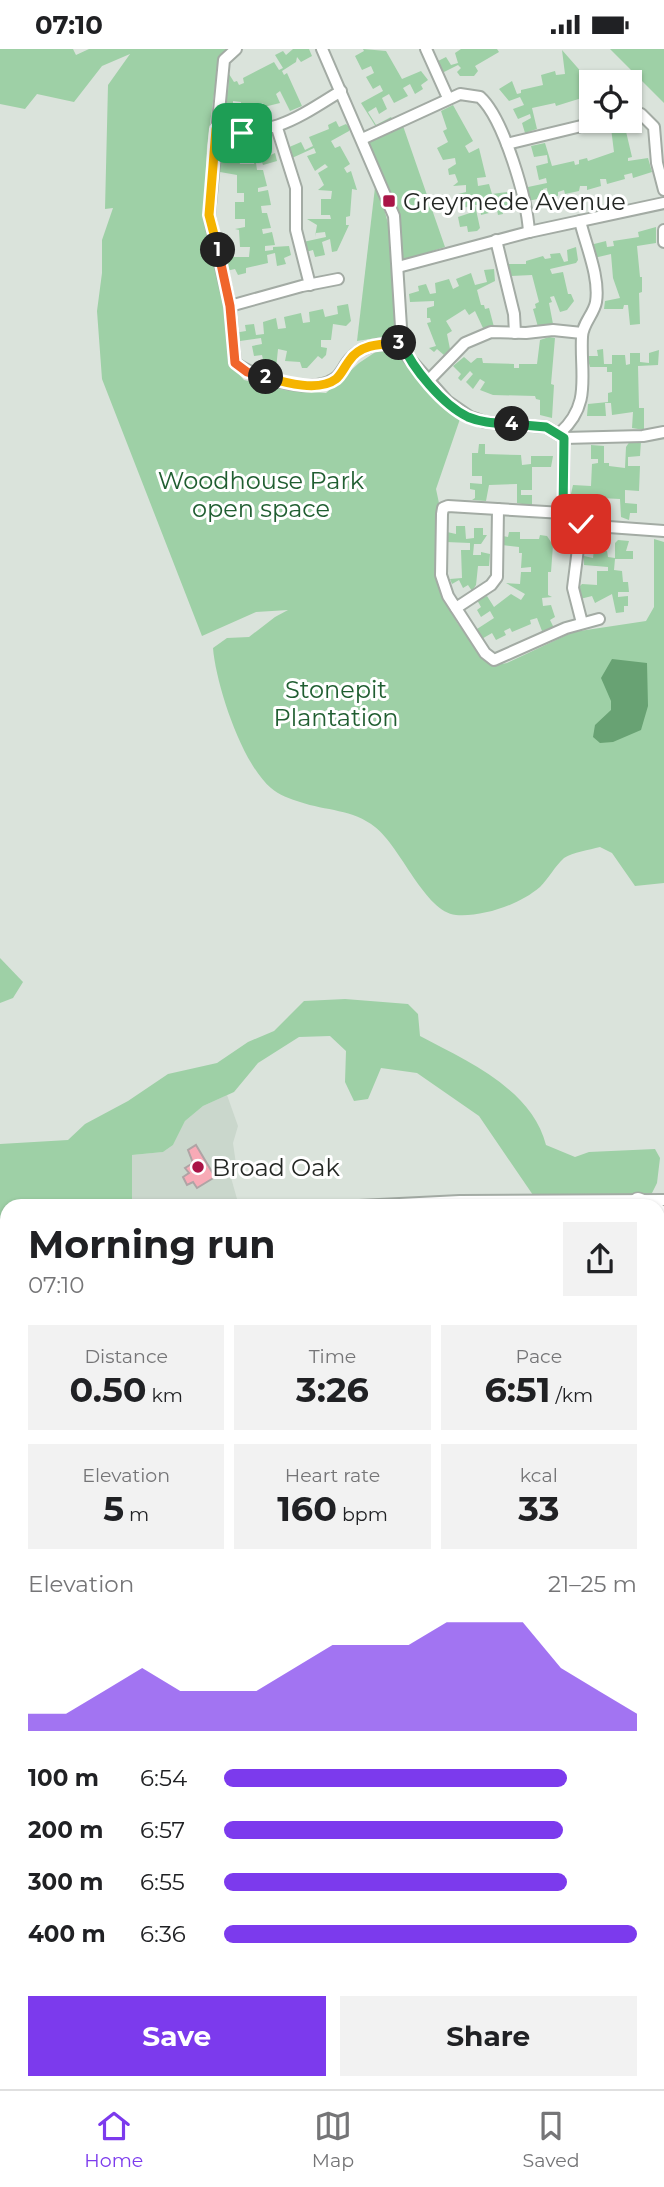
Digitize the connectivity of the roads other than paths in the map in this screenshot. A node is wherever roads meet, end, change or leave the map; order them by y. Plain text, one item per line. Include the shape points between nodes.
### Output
1 (236, 49) edge
2 (322, 49) edge
3 (426, 49) edge
4 (341, 90) junction
5 (448, 98) junction
6 (642, 116) edge
7 (579, 127) edge
8 (277, 128) junction
9 (216, 129) junction
10 (362, 139) junction
11 (507, 144) junction
12 (664, 190) edge
13 (664, 203) edge
14 (580, 221) junction
15 (664, 230) edge
16 (529, 232) junction
17 (496, 240) junction
18 (664, 242) edge
19 (398, 267) junction
20 (338, 279) dead end
21 (310, 285) junction
22 (230, 306) junction
23 (515, 333) junction
24 (582, 333) junction
25 (402, 343) junction
26 (428, 381) junction
27 (664, 432) edge
28 (562, 435) junction
29 (498, 509) junction
30 (563, 513) junction
31 (581, 524) junction
32 (664, 531) edge
33 (456, 608) junction
34 (598, 618) dead end
35 (582, 623) junction

1 - 9 street via 224,60
2 - 4 street
3 - 5 street
4 - 8 street
4 - 10 street
5 - 10 street
5 - 11 street via 460,94 480,97
6 - 12 street via 654,127
7 - 11 street
8 - 9 street via 242,133
8 - 21 street via 296,188 296,230
9 - 22 street via 209,215
10 - 19 street via 394,216
11 - 16 street
13 - 14 street
14 - 16 street
14 - 24 street via 596,303
15 - 18 street
16 - 17 street
17 - 19 street
17 - 23 street
19 - 25 street
20 - 21 street
21 - 22 street
22 - 25 street via 235,363 247,372 280,381 323,385 337,378 351,357 363,349
23 - 24 street
23 - 26 street via 491,332 465,343
24 - 28 street via 584,375 579,409
25 - 26 street via 414,367
26 - 28 street via 470,417 546,427
27 - 28 street
28 - 30 street
29 - 30 street
29 - 33 street via 497,577
29 - 33 street via 443,508 441,575
30 - 31 street
31 - 32 street
31 - 35 street via 573,588
33 - 35 street via 494,660
34 - 35 street

